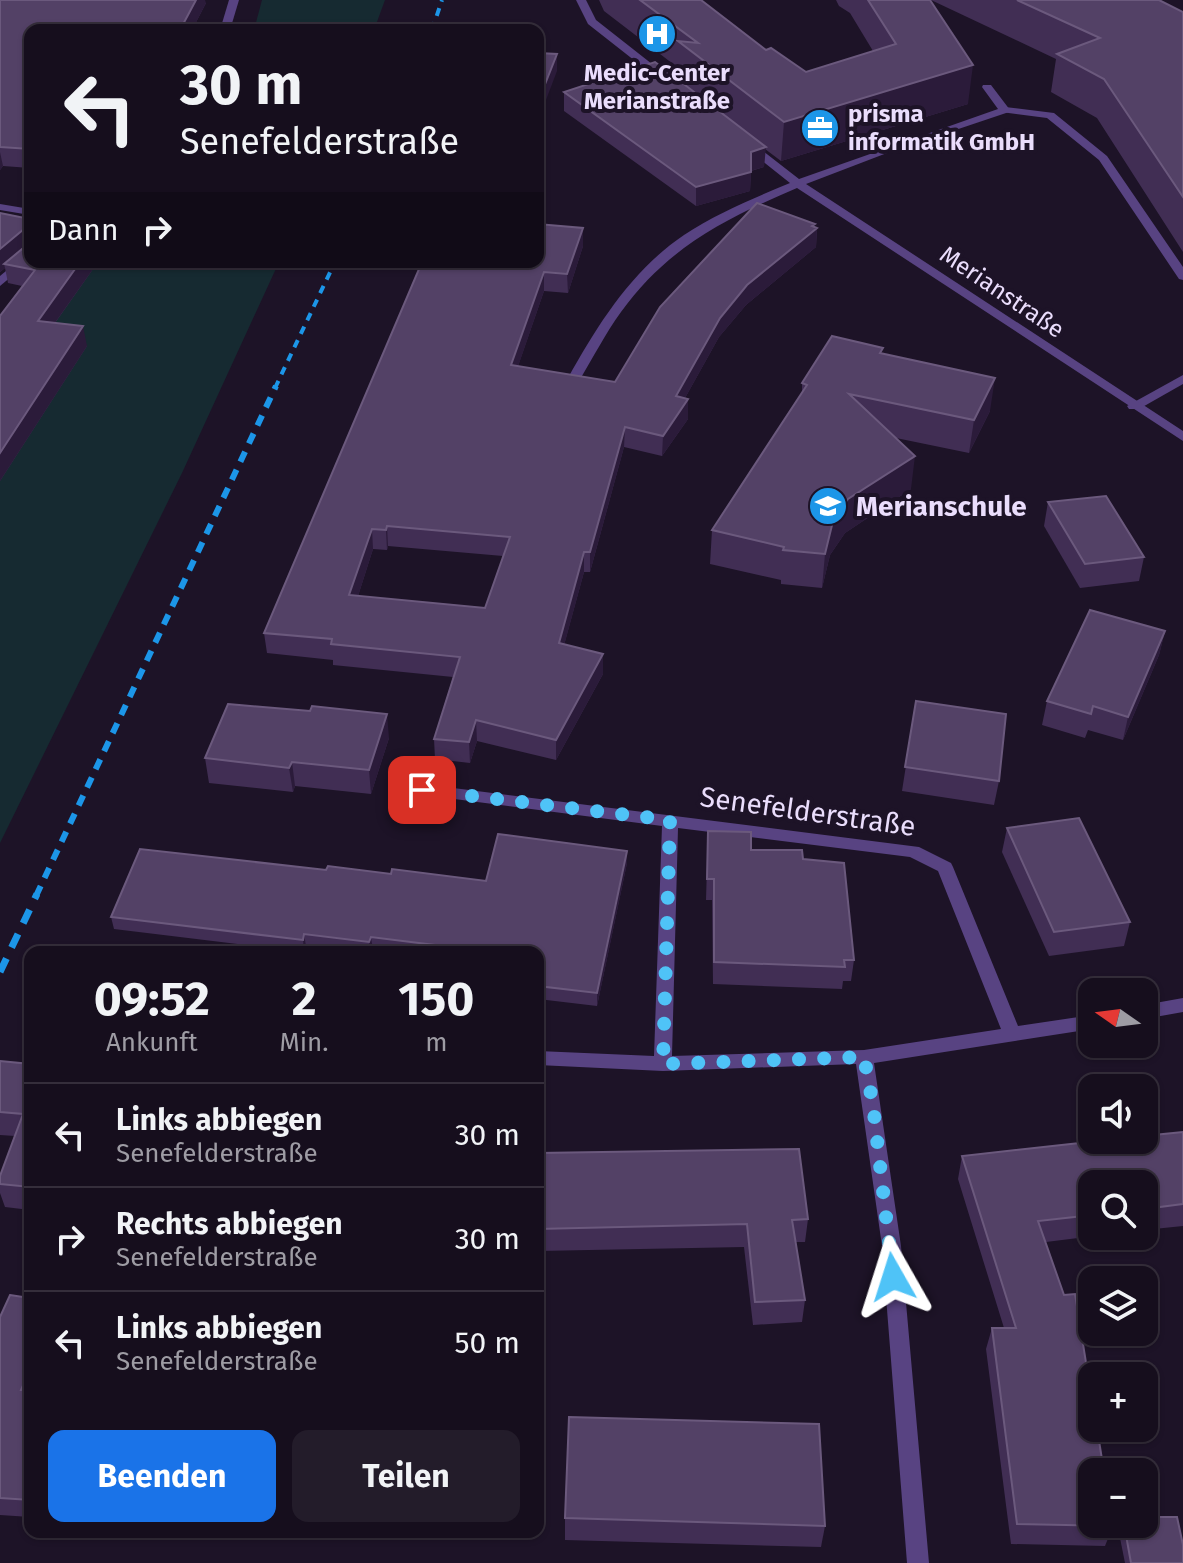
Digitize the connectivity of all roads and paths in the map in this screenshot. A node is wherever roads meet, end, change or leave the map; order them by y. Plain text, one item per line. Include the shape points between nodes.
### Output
1 (234, 0) edge
2 (581, 0) edge
3 (227, 24) edge
4 (987, 87) dead end
5 (677, 88) edge
6 (1005, 110) junction
7 (737, 136) edge
8 (797, 183) junction
9 (0, 207) edge
10 (24, 211) edge
11 (24, 260) edge
12 (1183, 276) edge
13 (0, 282) edge
14 (574, 378) edge
15 (1183, 379) edge
16 (1134, 406) junction
17 (1183, 437) edge
18 (422, 790) dead end
19 (670, 820) junction
20 (1183, 1005) edge
21 (1158, 1009) edge
22 (1078, 1024) edge
23 (1013, 1036) junction
24 (864, 1057) junction
25 (544, 1058) edge
26 (663, 1064) junction
27 (918, 1563) edge

1 - 3 street
2 - 5 street via 592,22
4 - 6 street
6 - 8 street
6 - 12 street via 1050,115 1103,158
7 - 8 street, Merianstraße
8 - 14 street via 732,213 667,253 600,331
8 - 16 street, Merianstraße
9 - 10 street
11 - 13 street
15 - 16 street
16 - 17 street, Merianstraße
18 - 19 street, Senefelderstraße
19 - 23 street, Senefelderstraße via 913,851 945,867
19 - 26 street, Senefelderstraße
20 - 21 street
22 - 23 street
23 - 24 street
24 - 26 street
24 - 27 street via 896,1306
25 - 26 street

